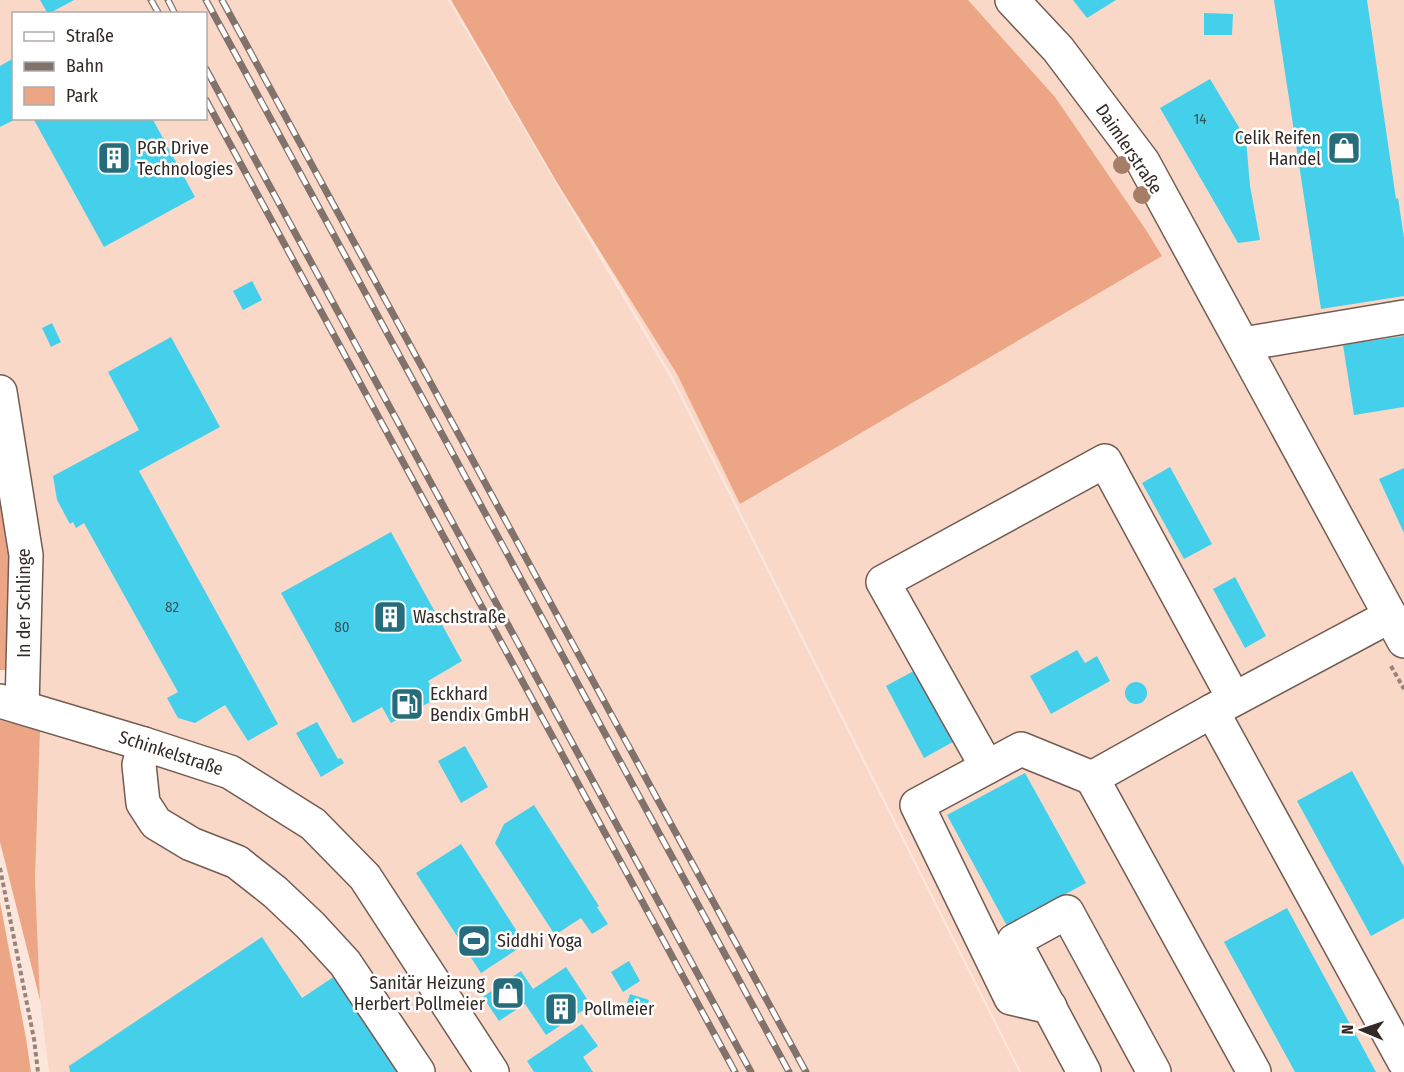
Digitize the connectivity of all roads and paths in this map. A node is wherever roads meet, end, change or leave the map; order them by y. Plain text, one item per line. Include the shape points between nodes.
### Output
1 (1012, 0) edge
2 (1404, 317) edge
3 (1243, 344) junction
4 (0, 392) edge
5 (1397, 629) edge
6 (11, 704) edge
7 (1223, 705) junction
8 (144, 744) junction
9 (987, 767) junction
10 (1092, 778) junction
11 (0, 868) edge
12 (1050, 1007) junction
13 (1404, 1061) edge
14 (38, 1072) edge
15 (418, 1072) edge
16 (492, 1072) edge
17 (1084, 1072) edge
18 (1154, 1072) edge
19 (1254, 1072) edge

1 - 3 street, Daimlerstraße via 1058,49 1143,162
2 - 3 street
3 - 5 street, Daimlerstraße
4 - 6 street, In der Schlinge via 26,555
5 - 7 street
6 - 8 street, Schinkelstraße
7 - 9 street via 1105,461 883,582
7 - 10 street
7 - 13 street
8 - 15 street via 139,765 143,803 156,823 191,844 237,862 275,891 345,963
8 - 16 street, Schinkelstraße via 230,772 313,824 364,877
9 - 10 street via 1021,749
9 - 12 street via 917,805 1011,998
10 - 19 street
11 - 14 path
12 - 17 street
12 - 18 street via 1014,941 1067,912

